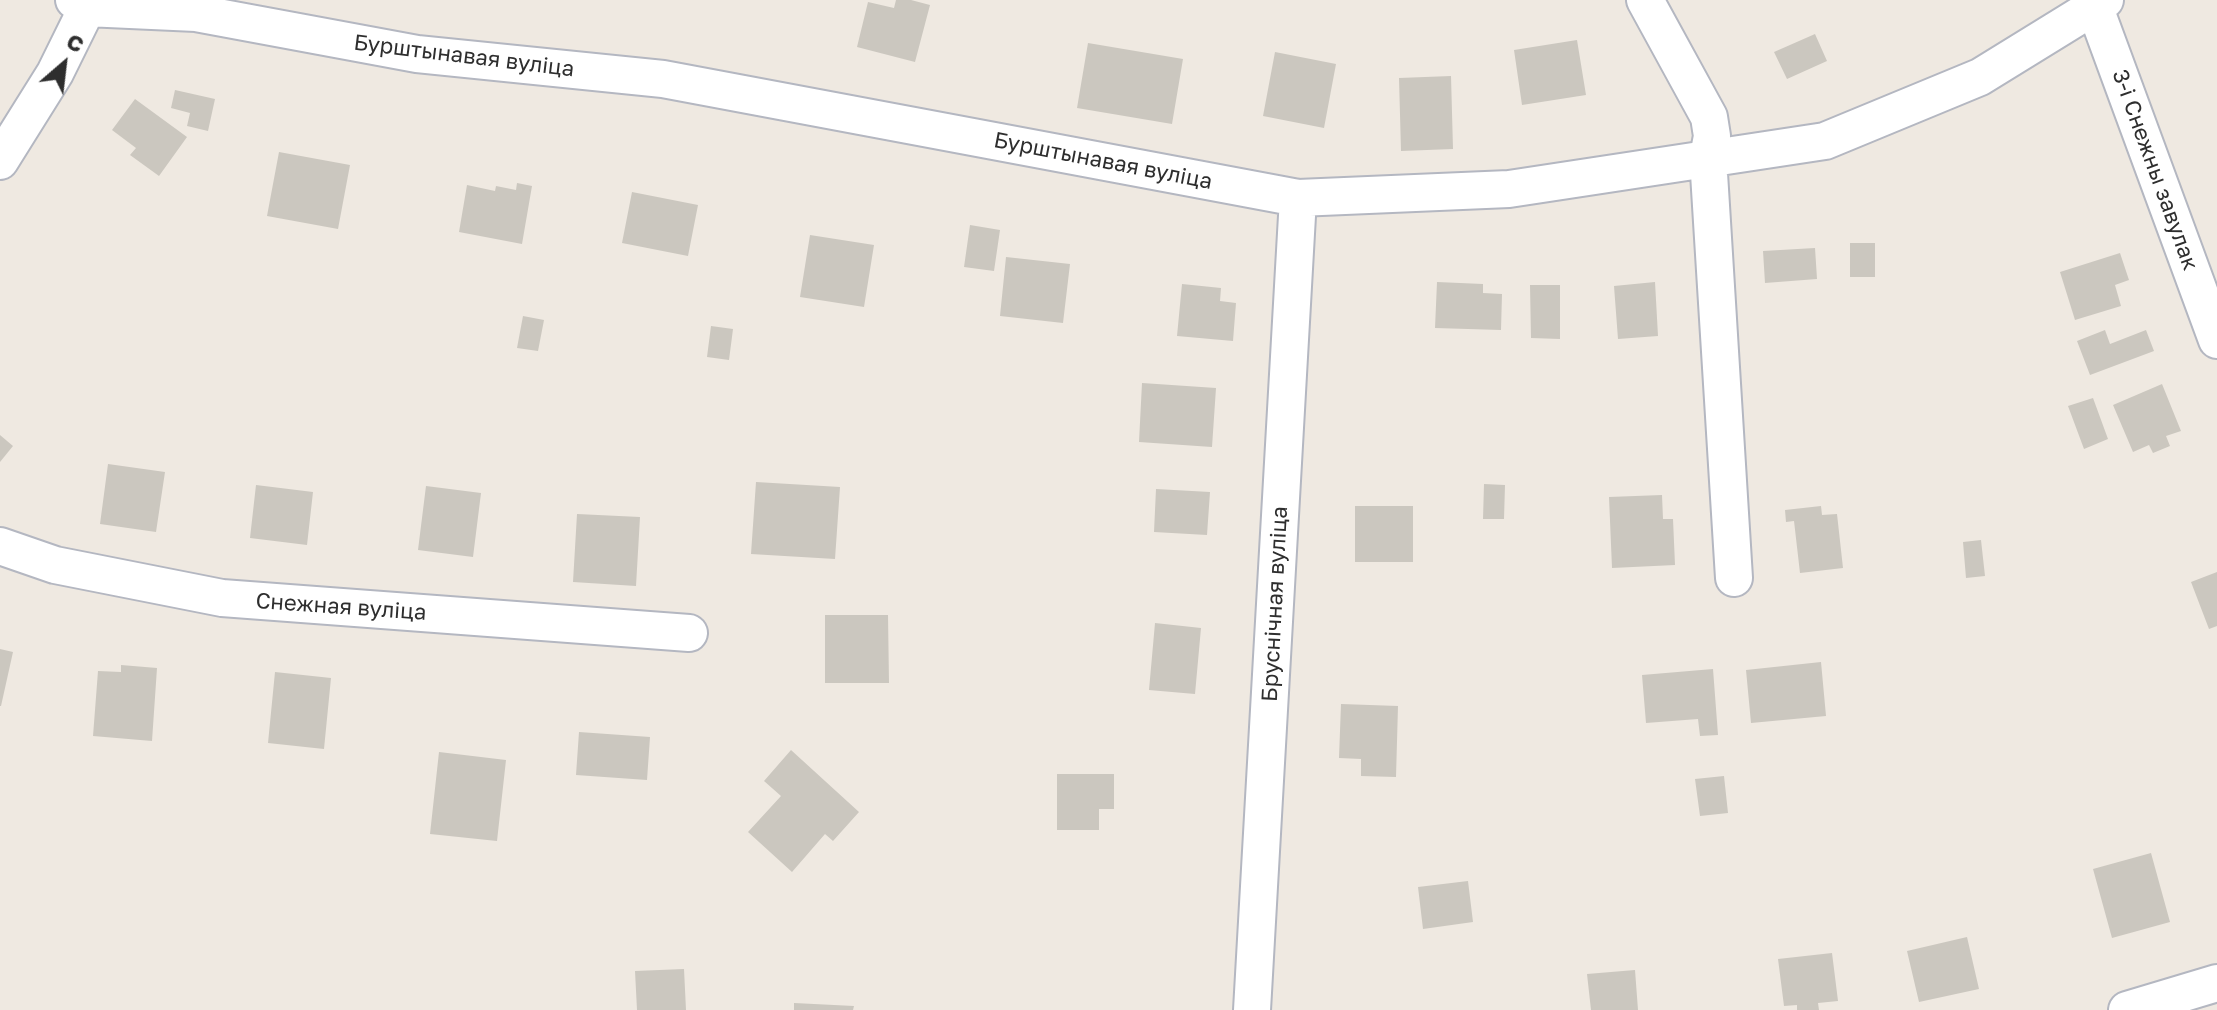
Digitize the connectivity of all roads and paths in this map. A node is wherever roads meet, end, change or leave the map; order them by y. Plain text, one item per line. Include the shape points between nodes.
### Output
1 (1645, 0) edge
2 (2098, 2) edge
3 (84, 3) edge
4 (1708, 157) junction
5 (0, 161) edge
6 (1298, 198) junction
7 (2217, 340) edge
8 (0, 546) edge
9 (1734, 578) dead end
10 (689, 633) dead end
11 (2217, 983) edge
12 (1252, 1010) edge
13 (2127, 1010) edge

1 - 4 street via 1709,117
2 - 4 street, Бурштынавая вуліца via 1980,77 1825,141
2 - 7 street, 3-і Снежны завулак
3 - 5 street via 55,73
3 - 6 street, Бурштынавая вуліца via 196,13 417,54 663,79
4 - 6 street, Бурштынавая вуліца via 1509,189
4 - 9 street
6 - 12 street, Бруснічная вуліца
8 - 10 street, Снежная вуліца via 55,565 222,598
11 - 13 street

